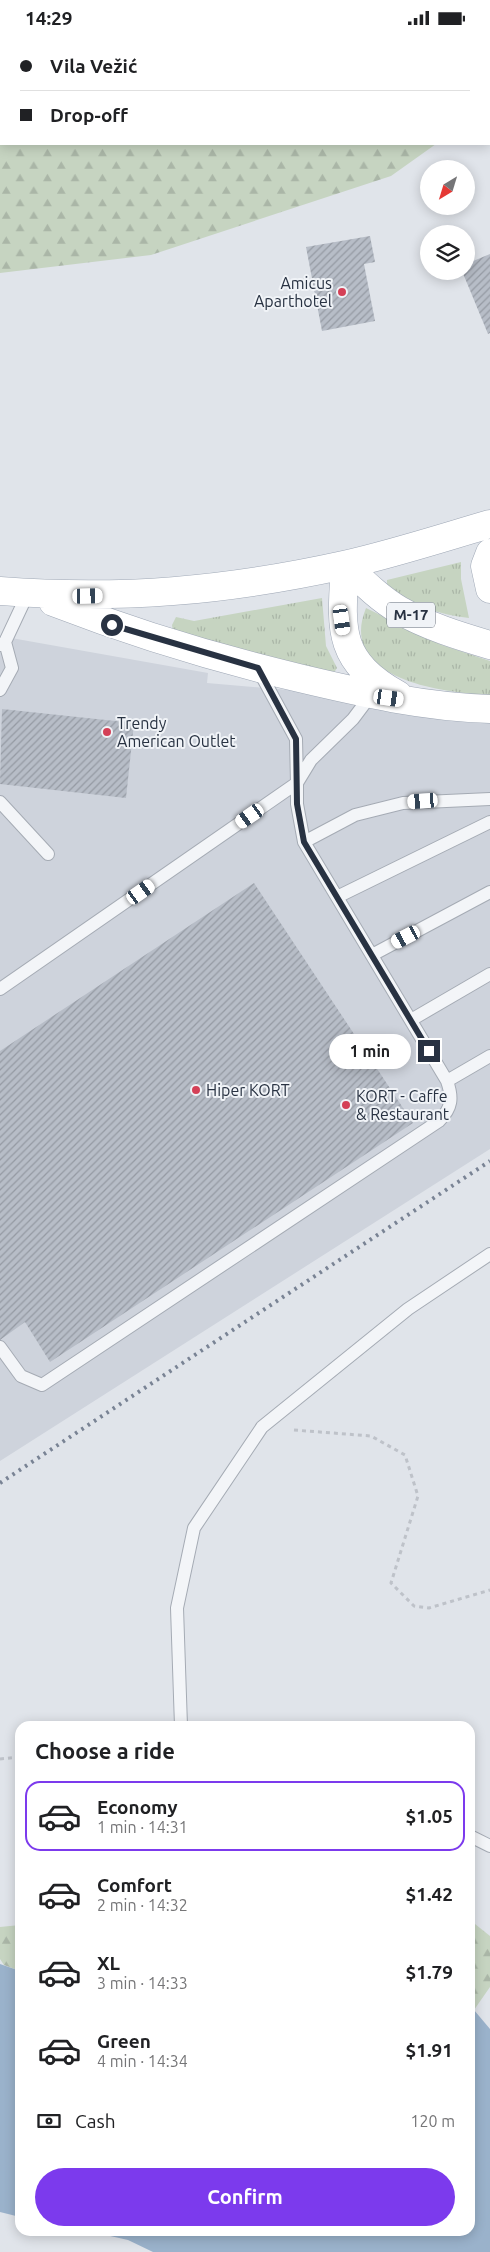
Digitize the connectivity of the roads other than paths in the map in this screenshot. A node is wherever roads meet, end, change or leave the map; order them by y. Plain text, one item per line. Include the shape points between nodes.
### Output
1 (490, 524) edge
2 (490, 553) edge
3 (344, 565) junction
4 (490, 589) edge
5 (0, 591) edge
6 (28, 593) junction
7 (2, 643) edge
8 (490, 645) edge
9 (258, 668) junction
10 (0, 690) edge
11 (371, 695) junction
12 (408, 701) junction
13 (490, 709) edge
14 (297, 783) junction
15 (490, 799) edge
16 (0, 802) edge
17 (490, 822) edge
18 (304, 842) junction
19 (48, 854) dead end
20 (490, 892) edge
21 (337, 897) junction
22 (372, 955) junction
23 (490, 974) edge
24 (0, 989) edge
25 (411, 1020) junction
26 (490, 1056) edge
27 (448, 1081) junction
28 (490, 1254) edge
29 (0, 1347) edge
30 (181, 1721) edge
31 (475, 1838) edge
32 (490, 1846) edge

1 - 3 main road
2 - 4 main road via 485,565
3 - 6 main road via 210,590 88,596
3 - 8 main road, M-17 via 400,610 457,636
3 - 12 main road via 342,620 352,656 361,670 377,684
5 - 6 main road
6 - 7 lane
6 - 9 main road via 112,625
7 - 10 lane via 12,668
9 - 11 main road
9 - 14 lane via 296,739
11 - 12 main road
11 - 14 lane via 352,719 310,760
12 - 13 main road
14 - 18 lane
14 - 24 lane
15 - 18 lane via 403,803 355,815
16 - 19 lane
17 - 21 lane
18 - 21 lane
20 - 22 lane
21 - 22 lane
22 - 25 lane
23 - 25 lane
25 - 27 lane
26 - 27 lane
27 - 29 lane via 452,1095 449,1111 439,1121 42,1385 21,1376
28 - 30 lane via 408,1309 262,1427 194,1528 177,1609
31 - 32 lane

